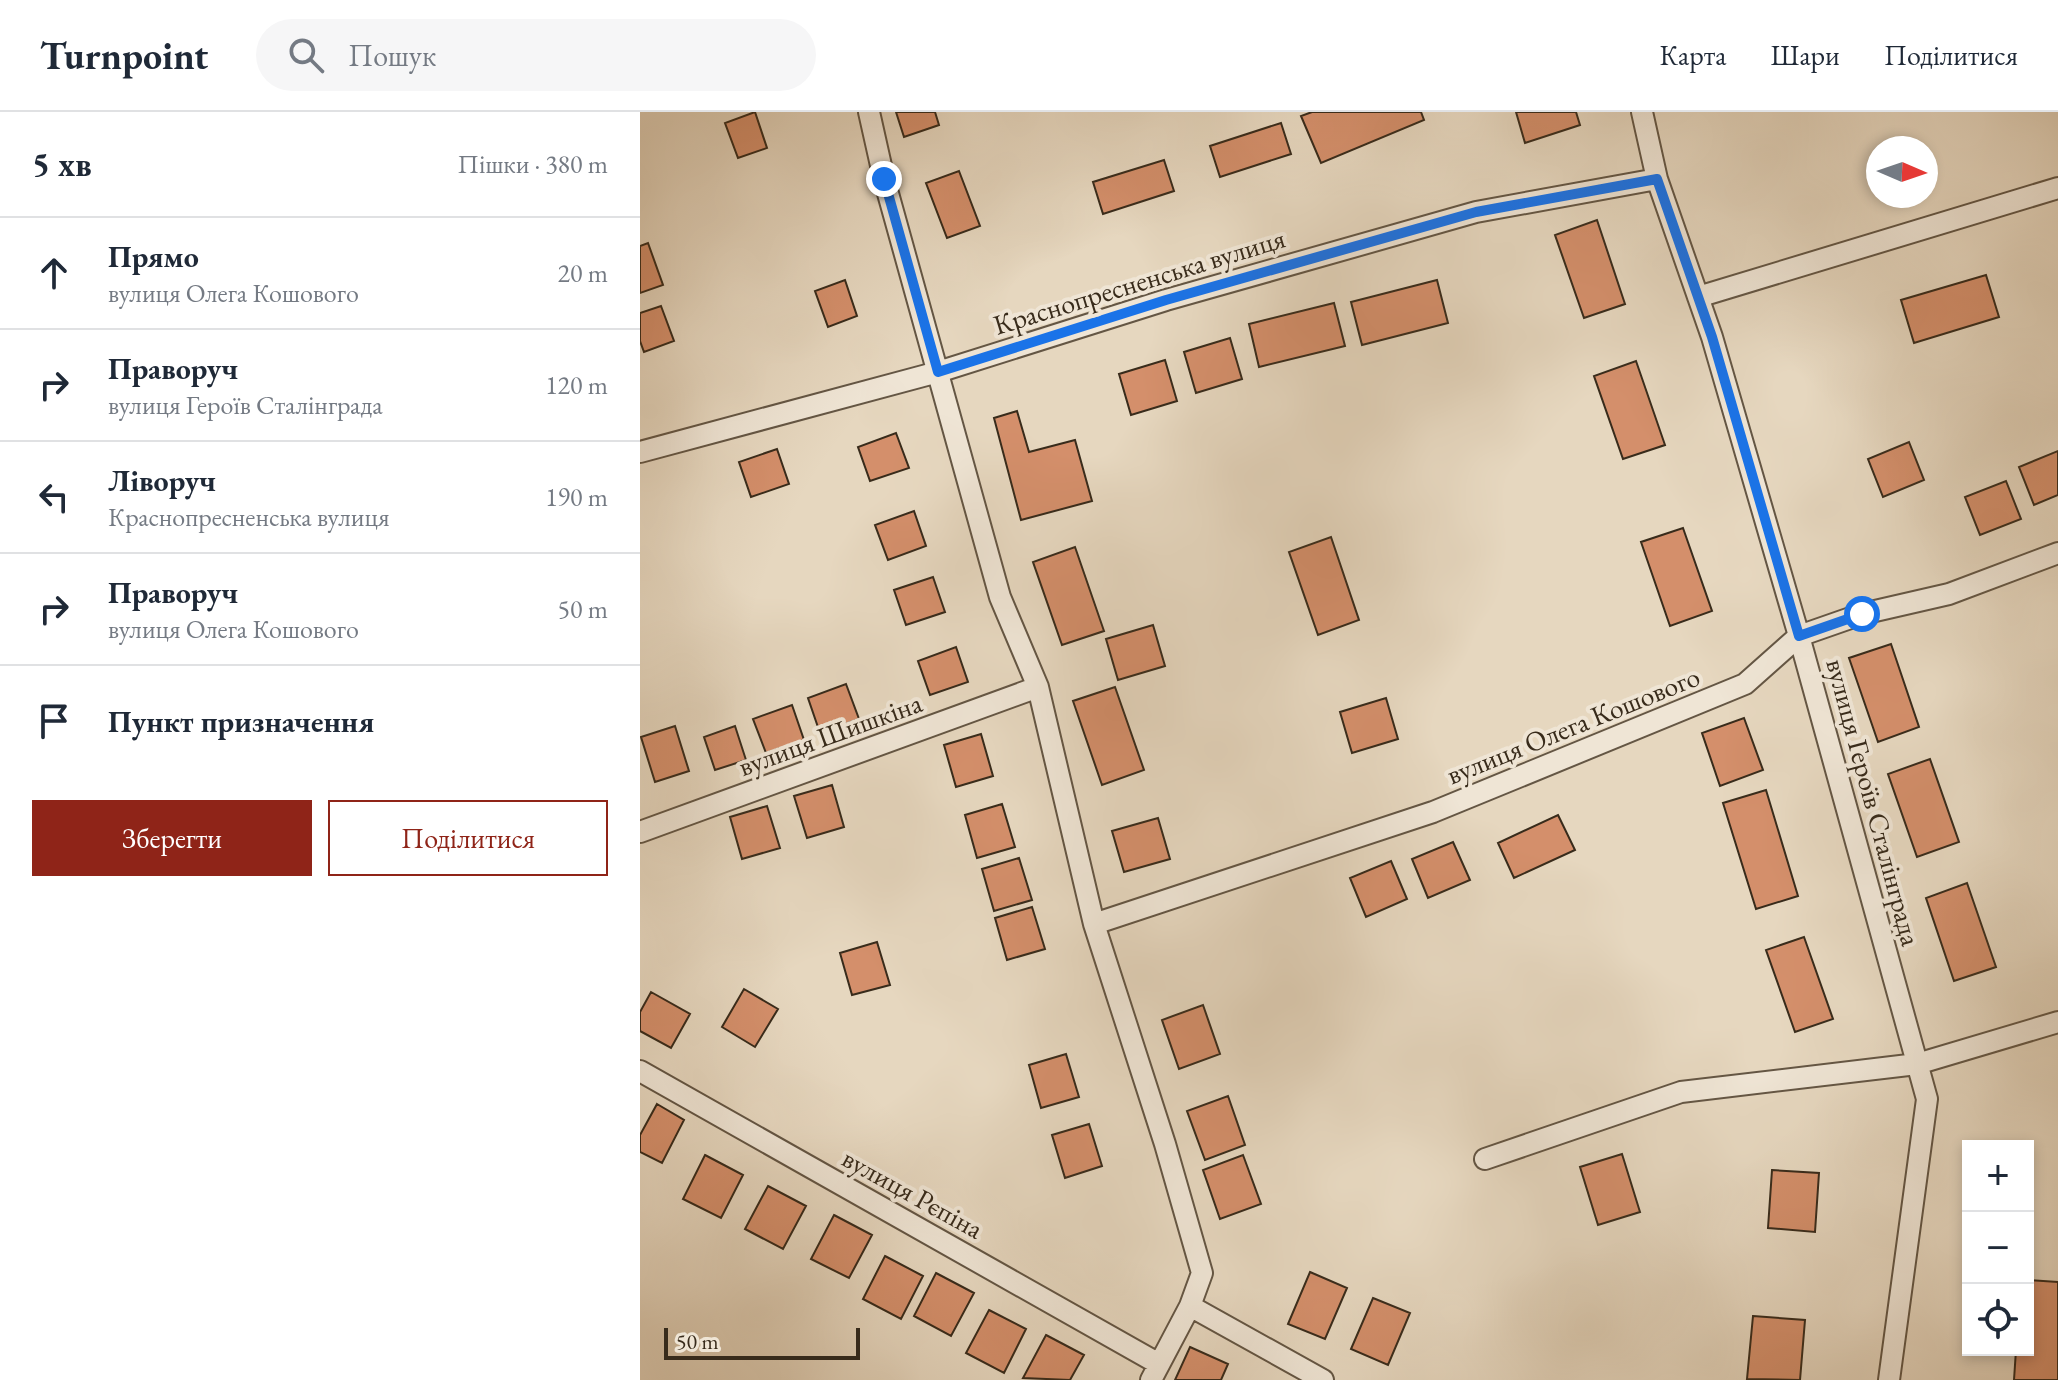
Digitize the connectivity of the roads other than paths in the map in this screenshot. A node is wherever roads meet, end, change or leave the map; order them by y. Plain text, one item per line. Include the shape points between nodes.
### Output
1 (869, 112) edge
2 (1642, 112) edge
3 (1657, 179) junction
4 (2058, 188) edge
5 (1698, 297) junction
6 (938, 372) junction
7 (641, 448) edge
8 (2058, 553) edge
9 (1799, 636) junction
10 (1038, 687) junction
11 (640, 832) edge
12 (1094, 924) junction
13 (2058, 1022) edge
14 (1917, 1064) junction
15 (640, 1071) edge
16 (1485, 1159) dead end
17 (1190, 1306) junction
18 (1155, 1372) edge
19 (1323, 1380) edge
20 (1889, 1380) edge

1 - 6 street
2 - 3 street, вулиця Героїв Сталінграда
3 - 5 street, вулиця Героїв Сталінграда
3 - 6 street, Краснопресненська вулиця via 1476,212 1166,300
4 - 5 street
5 - 9 street, вулиця Героїв Сталінграда
6 - 7 street, Краснопресненська вулиця
6 - 10 street via 1000,597
8 - 9 street, вулиця Олега Кошового via 1949,594 1862,614
9 - 12 street, вулиця Олега Кошового via 1745,684 1433,812
9 - 14 street, вулиця Героїв Сталінграда
10 - 11 street, вулиця Шишкіна
10 - 12 street
12 - 17 street via 1202,1273
13 - 14 street
14 - 16 street via 1681,1092
14 - 20 street, вулиця Героїв Сталінграда via 1927,1099
15 - 18 street, вулиця Рєпіна
17 - 18 street
17 - 19 street

